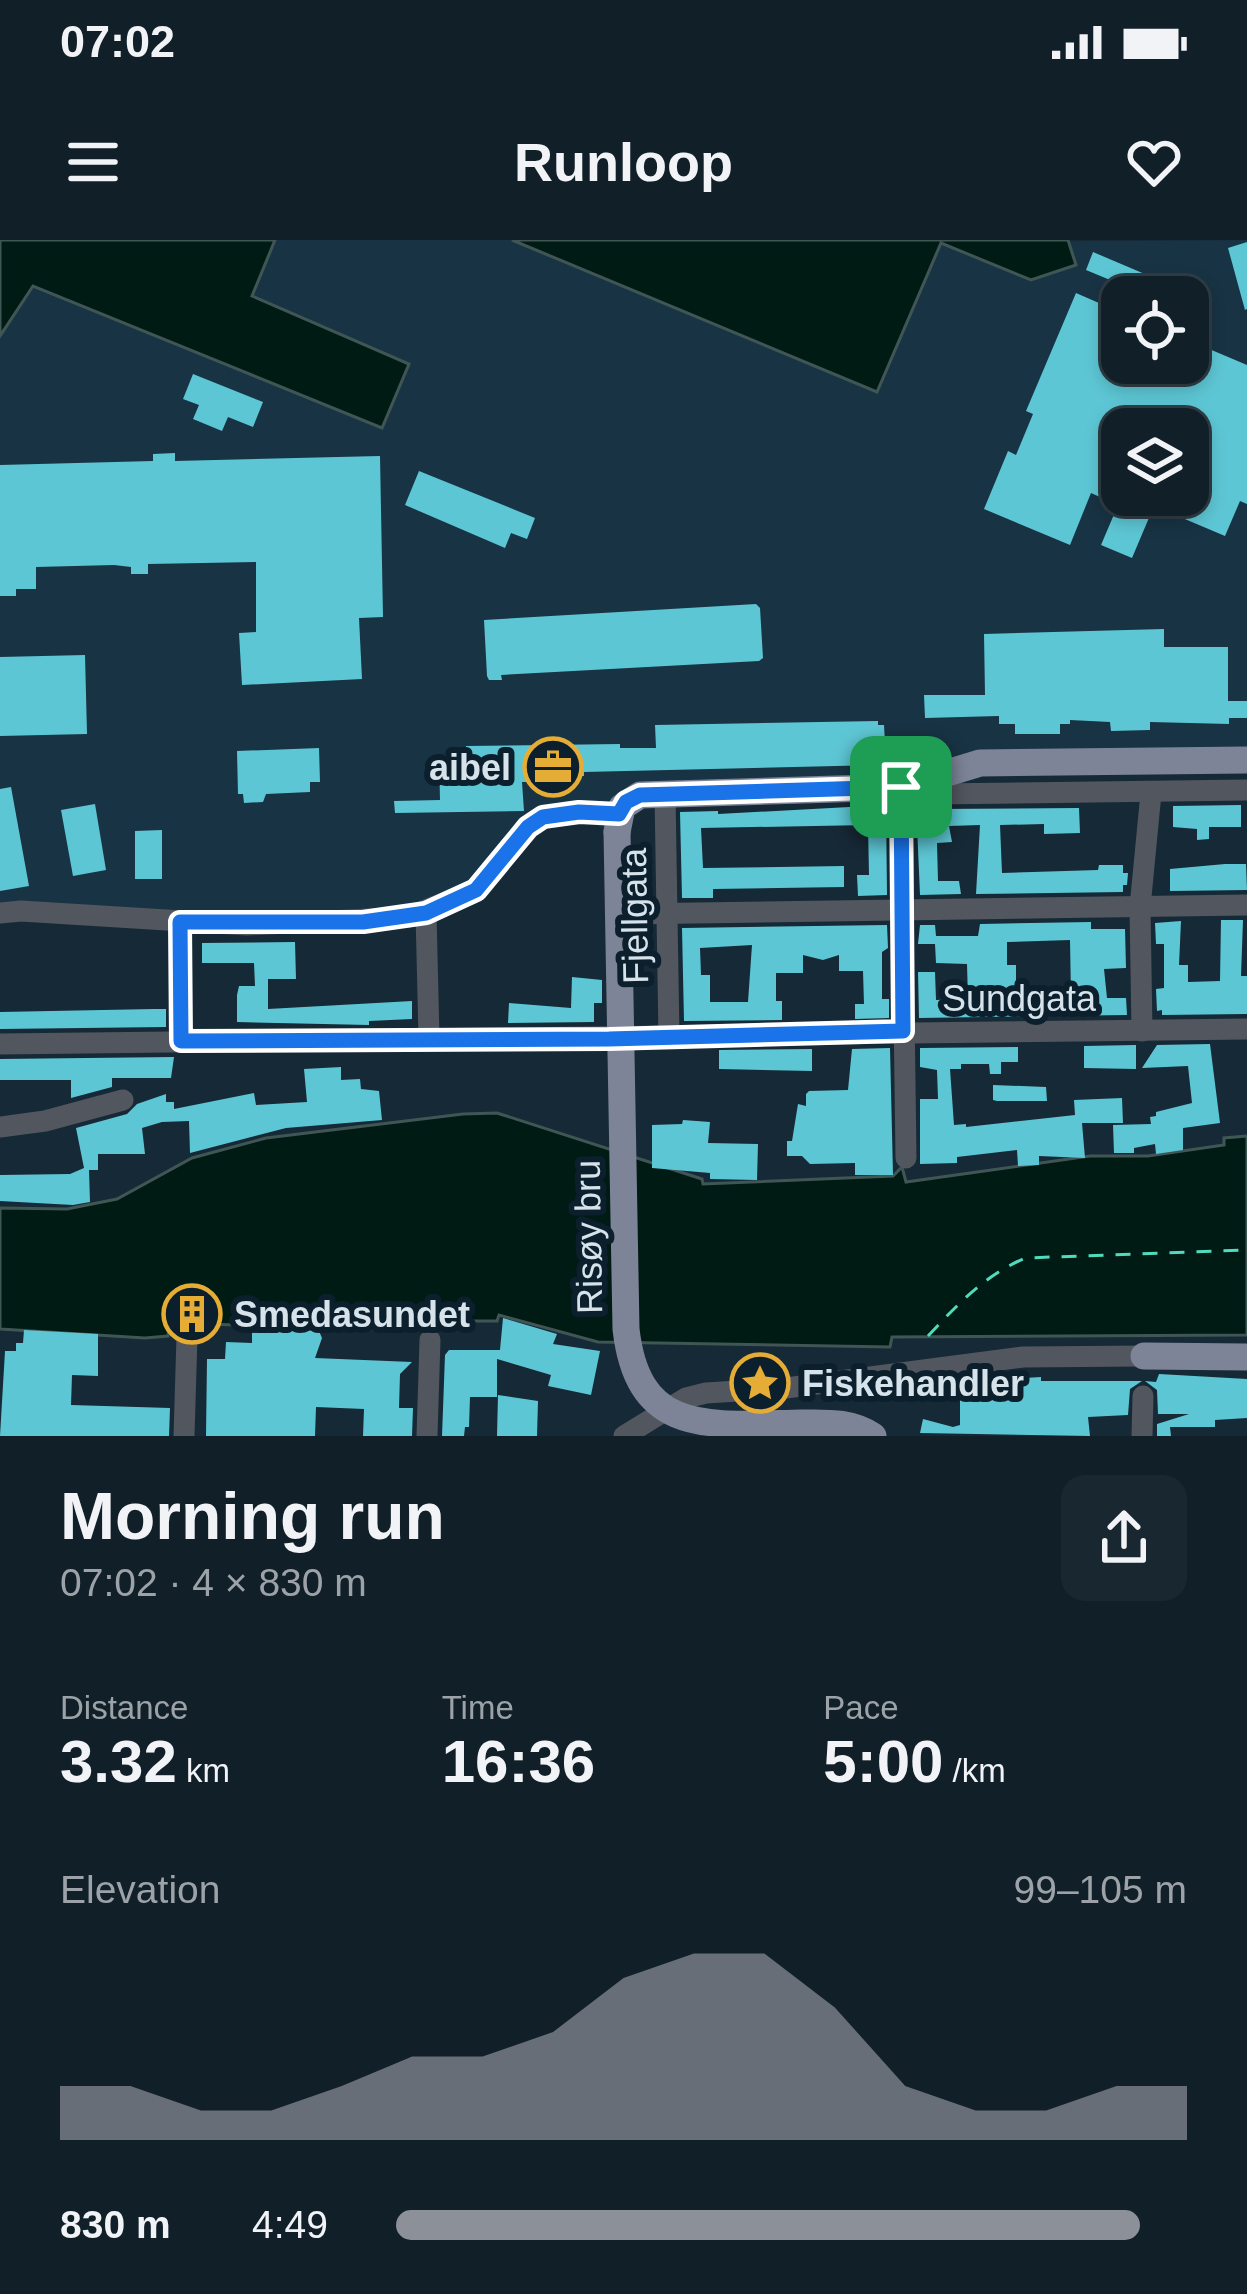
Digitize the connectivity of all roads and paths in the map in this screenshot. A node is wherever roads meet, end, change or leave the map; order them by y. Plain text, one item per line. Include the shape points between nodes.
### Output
1 (1247, 760) edge
2 (901, 787) junction
3 (1247, 790) edge
4 (1151, 793) junction
5 (665, 794) junction
6 (933, 794) dead end
7 (618, 823) junction
8 (1247, 905) edge
9 (1140, 907) junction
10 (902, 908) junction
11 (666, 912) junction
12 (426, 913) junction
13 (0, 914) edge
14 (626, 914) dead end
15 (180, 922) junction
16 (1247, 1029) edge
17 (903, 1031) junction
18 (1142, 1031) junction
19 (669, 1037) junction
20 (429, 1038) junction
21 (181, 1041) junction
22 (0, 1044) edge
23 (123, 1100) dead end
24 (0, 1127) edge
25 (906, 1158) dead end
26 (187, 1336) dead end
27 (430, 1340) dead end
28 (1144, 1356) joint
29 (1247, 1357) edge
30 (1143, 1396) dead end
31 (184, 1436) edge
32 (427, 1436) edge
33 (624, 1436) edge
34 (873, 1436) edge
35 (1142, 1436) edge

1 - 2 main road via 980,763
2 - 5 main road
2 - 10 street
3 - 4 street
4 - 6 street
4 - 9 street
5 - 7 main road via 635,796
5 - 11 street, Fjellgata
7 - 12 street via 579,812 543,817 476,890
7 - 34 main road, Risøy bru, bridge via 626,1329 634,1377 654,1406 679,1421 831,1423
8 - 9 street
9 - 10 street
9 - 18 street
10 - 11 street
10 - 17 street
11 - 14 street
11 - 19 street, Fjellgata
12 - 15 street via 363,922
12 - 20 street
13 - 15 street
15 - 21 street
16 - 18 street, Sundgata
17 - 18 street, Sundgata
17 - 19 street, Sundgata
17 - 25 street
19 - 20 street, Sundgata
20 - 21 street, Sundgata
21 - 22 street, Sundgata
23 - 24 street
26 - 31 street
27 - 32 street
28 - 29 main road
28 - 33 street via 1023,1357 706,1393
30 - 35 street

